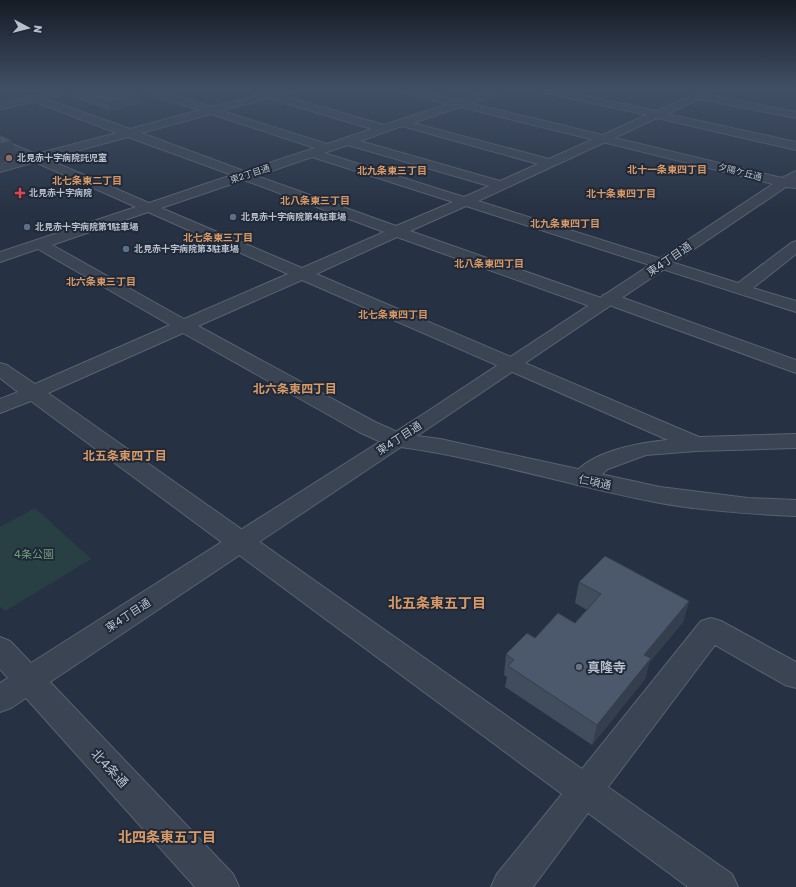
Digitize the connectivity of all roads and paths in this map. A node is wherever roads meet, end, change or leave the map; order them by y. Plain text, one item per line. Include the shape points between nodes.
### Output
1 (125, 131) edge
2 (135, 131) edge
3 (277, 131) edge
4 (378, 131) edge
5 (433, 131) edge
6 (575, 131) edge
7 (619, 131) edge
8 (731, 131) edge
9 (129, 133) junction
10 (603, 138) junction
11 (349, 141) junction
12 (0, 143) edge
13 (796, 146) edge
14 (328, 148) junction
15 (313, 153) junction
16 (35, 158) junction
17 (549, 163) junction
18 (0, 168) edge
19 (245, 175) junction
20 (792, 181) edge
21 (500, 185) junction
22 (464, 202) junction
23 (149, 208) junction
24 (395, 231) junction
25 (40, 244) junction
26 (796, 246) edge
27 (0, 257) edge
28 (661, 265) junction
29 (300, 274) junction
30 (741, 289) junction
31 (605, 302) junction
32 (796, 306) edge
33 (182, 325) junction
34 (510, 364) junction
35 (796, 367) edge
36 (0, 369) edge
37 (31, 392) junction
38 (0, 406) edge
39 (396, 440) junction
40 (796, 441) edge
41 (696, 444) junction
42 (582, 479) junction
43 (796, 508) edge
44 (241, 542) junction
45 (0, 649) edge
46 (796, 676) edge
47 (28, 680) junction
48 (0, 698) edge
49 (584, 790) junction
50 (220, 887) edge
51 (510, 887) edge
52 (719, 887) edge

1 - 9 street
2 - 9 street
3 - 14 street
4 - 11 street, 東2丁目通
5 - 17 street
6 - 10 street, 夕陽ケ丘通
7 - 10 street
8 - 13 street
9 - 16 street
9 - 19 street
10 - 17 street
10 - 20 street, 夕陽ケ丘通
11 - 14 street, 東2丁目通
11 - 21 street
12 - 16 street
14 - 15 street, 東2丁目通
15 - 19 street, 東2丁目通
15 - 22 street
16 - 18 street
16 - 23 street
17 - 21 street
19 - 23 street, 東2丁目通
19 - 24 street
20 - 28 street, 東4丁目通
21 - 22 street
22 - 24 street
22 - 28 street
23 - 25 street, 東2丁目通
23 - 29 street
24 - 29 street
24 - 31 street
25 - 27 street, 東2丁目通
25 - 33 street, 仁頃通
26 - 30 street
28 - 30 street
28 - 31 street, 東4丁目通
29 - 33 street
29 - 34 street
30 - 32 street
31 - 34 street, 東4丁目通
31 - 35 street
33 - 37 street
33 - 39 street, 仁頃通 via 367,427
34 - 39 street, 東4丁目通
34 - 41 street
36 - 37 street
37 - 38 street
37 - 44 street
39 - 42 street, 仁頃通 via 440,446
39 - 44 street, 東4丁目通
40 - 41 street
41 - 42 street via 643,449 600,464
42 - 43 street, 仁頃通 via 660,495 748,506
44 - 47 street, 東4丁目通
44 - 49 street
45 - 47 street, 北4条通
46 - 49 street via 711,629
47 - 48 street, 東4丁目通
47 - 50 street, 北4条通
49 - 51 street
49 - 52 street

